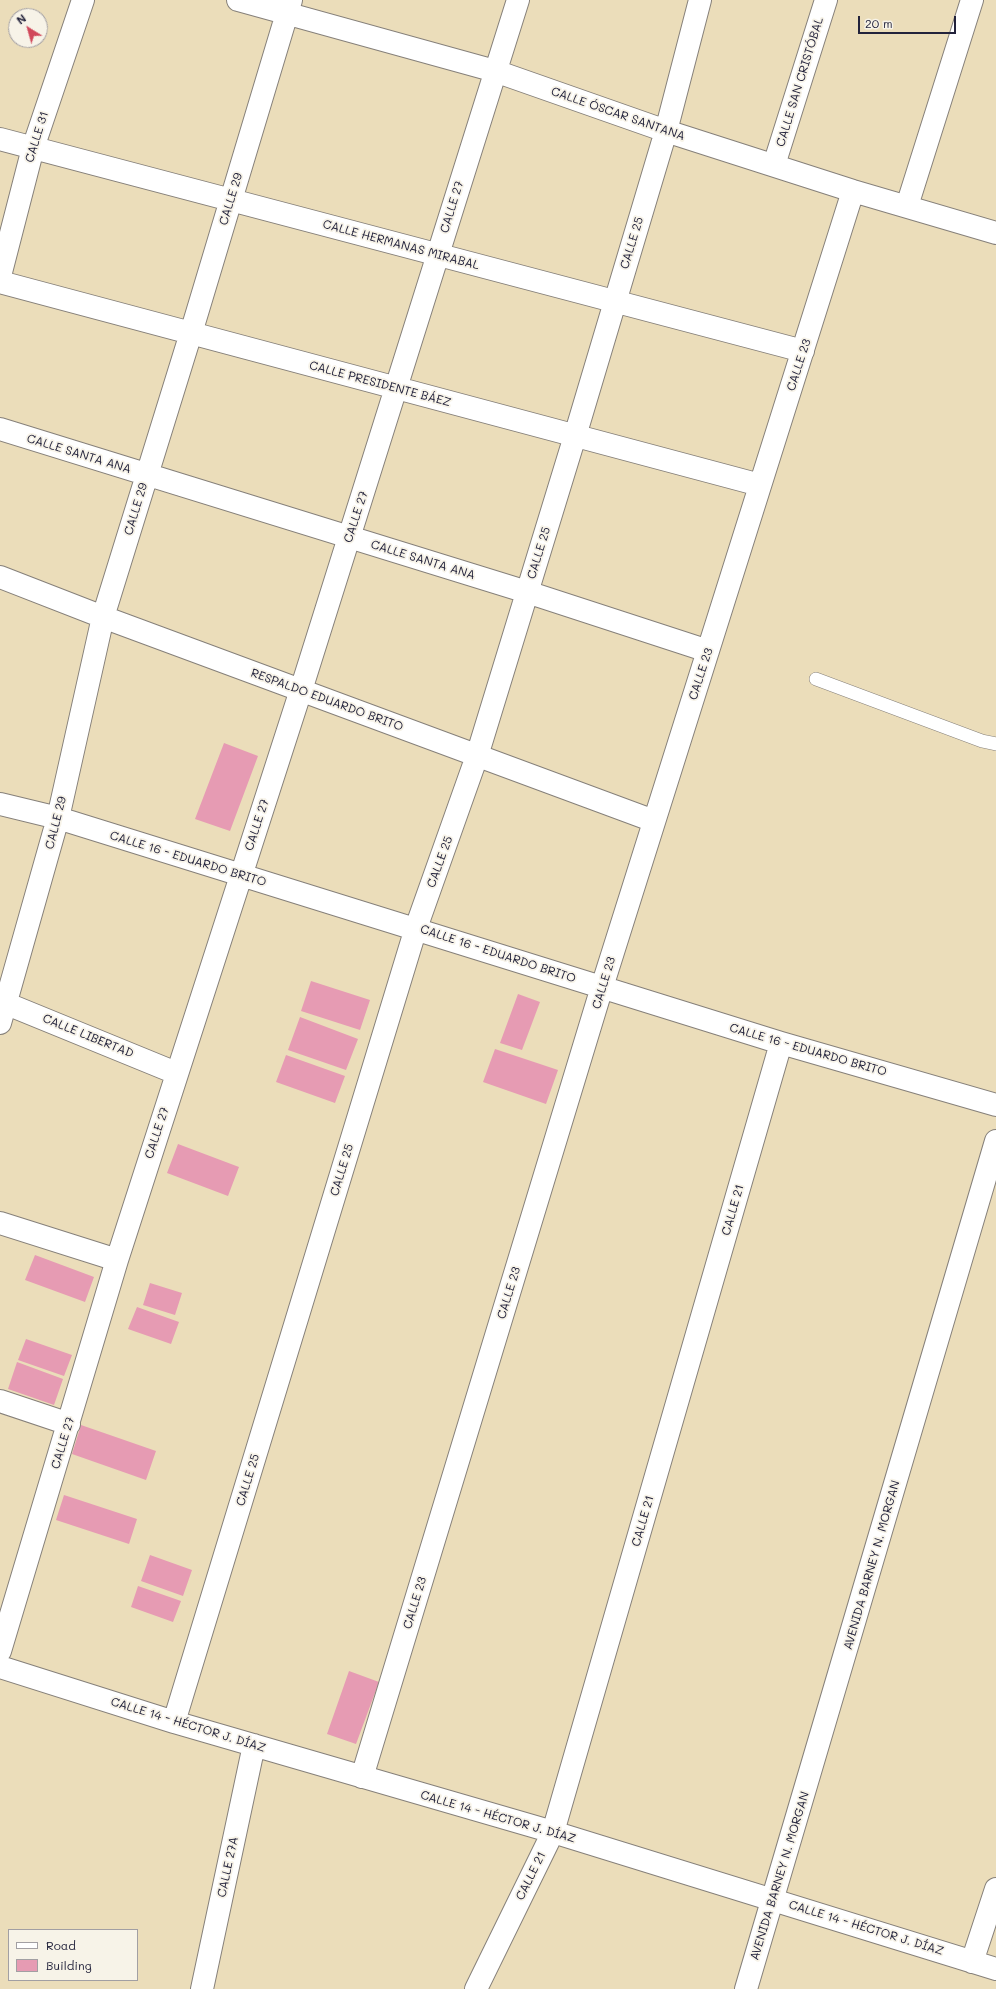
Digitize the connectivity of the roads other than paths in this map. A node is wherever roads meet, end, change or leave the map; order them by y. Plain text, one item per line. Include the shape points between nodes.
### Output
1 (83, 0) edge
2 (238, 0) edge
3 (518, 0) edge
4 (700, 0) edge
5 (826, 0) edge
6 (972, 0) edge
7 (289, 7) edge
8 (495, 71) junction
9 (666, 131) junction
10 (0, 139) edge
11 (33, 148) junction
12 (774, 165) junction
13 (853, 191) junction
14 (230, 200) junction
15 (907, 206) junction
16 (996, 233) edge
17 (437, 254) junction
18 (0, 276) edge
19 (0, 282) edge
20 (614, 302) junction
21 (191, 333) junction
22 (803, 351) junction
23 (397, 388) junction
24 (0, 429) edge
25 (575, 436) junction
26 (146, 474) junction
27 (760, 485) junction
28 (349, 537) junction
29 (0, 577) edge
30 (527, 592) junction
31 (102, 617) junction
32 (708, 651) junction
33 (816, 679) dead end
34 (301, 690) junction
35 (996, 744) edge
36 (477, 756) junction
37 (0, 804) edge
38 (58, 818) junction
39 (654, 821) junction
40 (241, 875) junction
41 (416, 928) junction
42 (602, 987) junction
43 (4, 1002) edge
44 (0, 1023) edge
45 (781, 1042) junction
46 (176, 1073) junction
47 (996, 1105) edge
48 (996, 1141) edge
49 (0, 1222) edge
50 (117, 1260) junction
51 (0, 1401) edge
52 (69, 1424) junction
53 (0, 1651) edge
54 (0, 1667) edge
55 (174, 1722) junction
56 (254, 1745) junction
57 (362, 1777) junction
58 (553, 1832) junction
59 (996, 1889) edge
60 (774, 1900) junction
61 (972, 1962) junction
62 (996, 1969) edge
63 (202, 1989) edge
64 (476, 1989) edge
65 (746, 1989) edge

1 - 11 street, CALLE 31
2 - 7 street, CALLE ÓSCAR SANTANA
3 - 8 street, CALLE 27
4 - 9 street, CALLE 25
5 - 12 street, CALLE SAN CRISTÓBAL
6 - 15 street
7 - 8 street, CALLE ÓSCAR SANTANA
7 - 14 street, CALLE 29
8 - 9 street, CALLE ÓSCAR SANTANA
8 - 17 street, CALLE 27
9 - 12 street, CALLE ÓSCAR SANTANA
9 - 20 street, CALLE 25
10 - 11 street, CALLE HERMANAS MIRABAL
11 - 14 street, CALLE HERMANAS MIRABAL
11 - 18 street, CALLE 31
12 - 13 street, CALLE ÓSCAR SANTANA
13 - 15 street, CALLE ÓSCAR SANTANA
13 - 22 street, CALLE 23
14 - 17 street, CALLE HERMANAS MIRABAL
14 - 21 street, CALLE 29
15 - 16 street, CALLE ÓSCAR SANTANA
17 - 20 street, CALLE HERMANAS MIRABAL
17 - 23 street, CALLE 27
19 - 21 street, CALLE PRESIDENTE BÁEZ
20 - 22 street, CALLE HERMANAS MIRABAL
20 - 25 street, CALLE 25
21 - 23 street, CALLE PRESIDENTE BÁEZ
21 - 26 street, CALLE 29
22 - 27 street, CALLE 23
23 - 25 street, CALLE PRESIDENTE BÁEZ
23 - 28 street, CALLE 27
24 - 26 street, CALLE SANTA ANA
25 - 27 street, CALLE PRESIDENTE BÁEZ
25 - 30 street, CALLE 25
26 - 28 street, CALLE SANTA ANA
26 - 31 street, CALLE 29
27 - 32 street, CALLE 23
28 - 30 street, CALLE SANTA ANA
28 - 34 street, CALLE 27
29 - 31 street, RESPALDO EDUARDO BRITO
30 - 32 street, CALLE SANTA ANA
30 - 36 street, CALLE 25
31 - 34 street, RESPALDO EDUARDO BRITO
31 - 38 street, CALLE 29
32 - 39 street, CALLE 23
33 - 35 lane
34 - 36 street, RESPALDO EDUARDO BRITO
34 - 40 street, CALLE 27
36 - 39 street, RESPALDO EDUARDO BRITO
36 - 41 street, CALLE 25
37 - 38 street, CALLE 16 - EDUARDO BRITO
38 - 40 street, CALLE 16 - EDUARDO BRITO
38 - 43 street, CALLE 29
39 - 42 street, CALLE 23
40 - 41 street, CALLE 16 - EDUARDO BRITO
40 - 46 street, CALLE 27
41 - 42 street, CALLE 16 - EDUARDO BRITO
41 - 55 street, CALLE 25
42 - 45 street, CALLE 16 - EDUARDO BRITO
42 - 57 street, CALLE 23
43 - 44 street, CALLE 29
43 - 46 street, CALLE LIBERTAD
45 - 47 street, CALLE 16 - EDUARDO BRITO
45 - 58 street, CALLE 21
46 - 50 street, CALLE 27
48 - 60 street, AVENIDA BARNEY N. MORGAN
49 - 50 street
50 - 52 street, CALLE 27
51 - 52 street
52 - 53 street, CALLE 27
54 - 55 street, CALLE 14 - HÉCTOR J. DÍAZ
55 - 56 street, CALLE 14 - HÉCTOR J. DÍAZ
56 - 57 street, CALLE 14 - HÉCTOR J. DÍAZ
56 - 63 street, CALLE 27A
57 - 58 street, CALLE 14 - HÉCTOR J. DÍAZ
58 - 60 street, CALLE 14 - HÉCTOR J. DÍAZ
58 - 64 street, CALLE 21
59 - 61 street
60 - 61 street, CALLE 14 - HÉCTOR J. DÍAZ
60 - 65 street, AVENIDA BARNEY N. MORGAN
61 - 62 street, CALLE 14 - HÉCTOR J. DÍAZ

